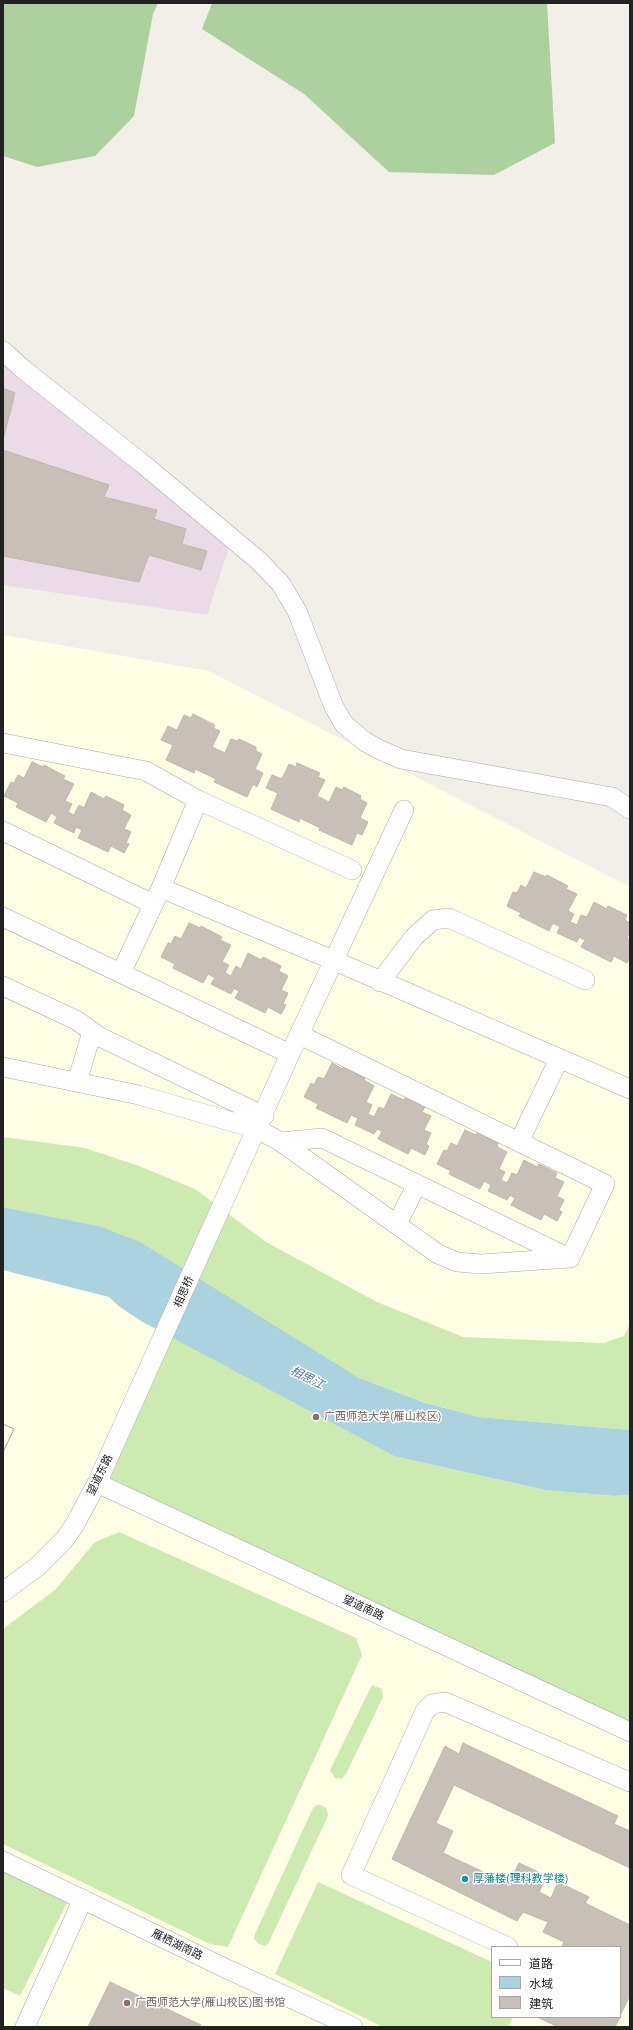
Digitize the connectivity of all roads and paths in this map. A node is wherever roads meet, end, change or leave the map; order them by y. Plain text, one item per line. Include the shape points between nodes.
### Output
1 (3, 351) edge
2 (3, 743) edge
3 (198, 800) junction
4 (630, 809) edge
5 (404, 810) dead end
6 (3, 831) edge
7 (352, 870) dead end
8 (157, 896) junction
9 (3, 916) edge
10 (335, 961) junction
11 (121, 973) junction
12 (585, 980) dead end
13 (380, 982) junction
14 (3, 986) edge
15 (92, 1032) junction
16 (300, 1035) junction
17 (290, 1054) junction
18 (559, 1059) junction
19 (3, 1066) edge
20 (77, 1082) junction
21 (630, 1089) edge
22 (261, 1122) junction
23 (281, 1142) junction
24 (519, 1142) junction
25 (417, 1184) junction
26 (397, 1224) junction
27 (570, 1258) junction
28 (165, 1333) joint
29 (97, 1483) junction
30 (3, 1592) edge
31 (630, 1732) edge
32 (630, 1782) edge
33 (3, 1861) edge
34 (83, 1900) junction
35 (506, 1946) edge
36 (25, 2027) edge
37 (353, 2027) edge

1 - 4 street via 259,561 281,584 297,611 334,707 344,724 364,741 401,759 612,797
2 - 3 street via 146,771
3 - 7 street
3 - 8 street
5 - 10 street, 相思桥
6 - 8 street
8 - 10 street
8 - 11 street
9 - 11 street
10 - 13 street
10 - 16 street, 相思桥
11 - 17 street
12 - 13 street via 449,918 433,920 414,937
13 - 18 street
14 - 15 street via 76,1020
15 - 20 street
15 - 22 street
16 - 17 street, 相思桥
16 - 24 street
17 - 22 street, 相思桥
18 - 21 street
18 - 24 street
19 - 20 street
20 - 22 street
22 - 23 street
22 - 28 street, 相思桥
23 - 25 street via 322,1138
23 - 26 street
24 - 27 street via 605,1184
25 - 26 street
25 - 27 street
26 - 27 street via 438,1254 463,1263
28 - 29 street, 望道东路
29 - 30 street, 望道东路 via 74,1526 59,1544 38,1566
29 - 31 street, 望道南路
32 - 35 street via 445,1702 432,1704 425,1711 351,1875
33 - 34 street, 雁栖湖南路
34 - 36 street
34 - 37 street, 雁栖湖南路

